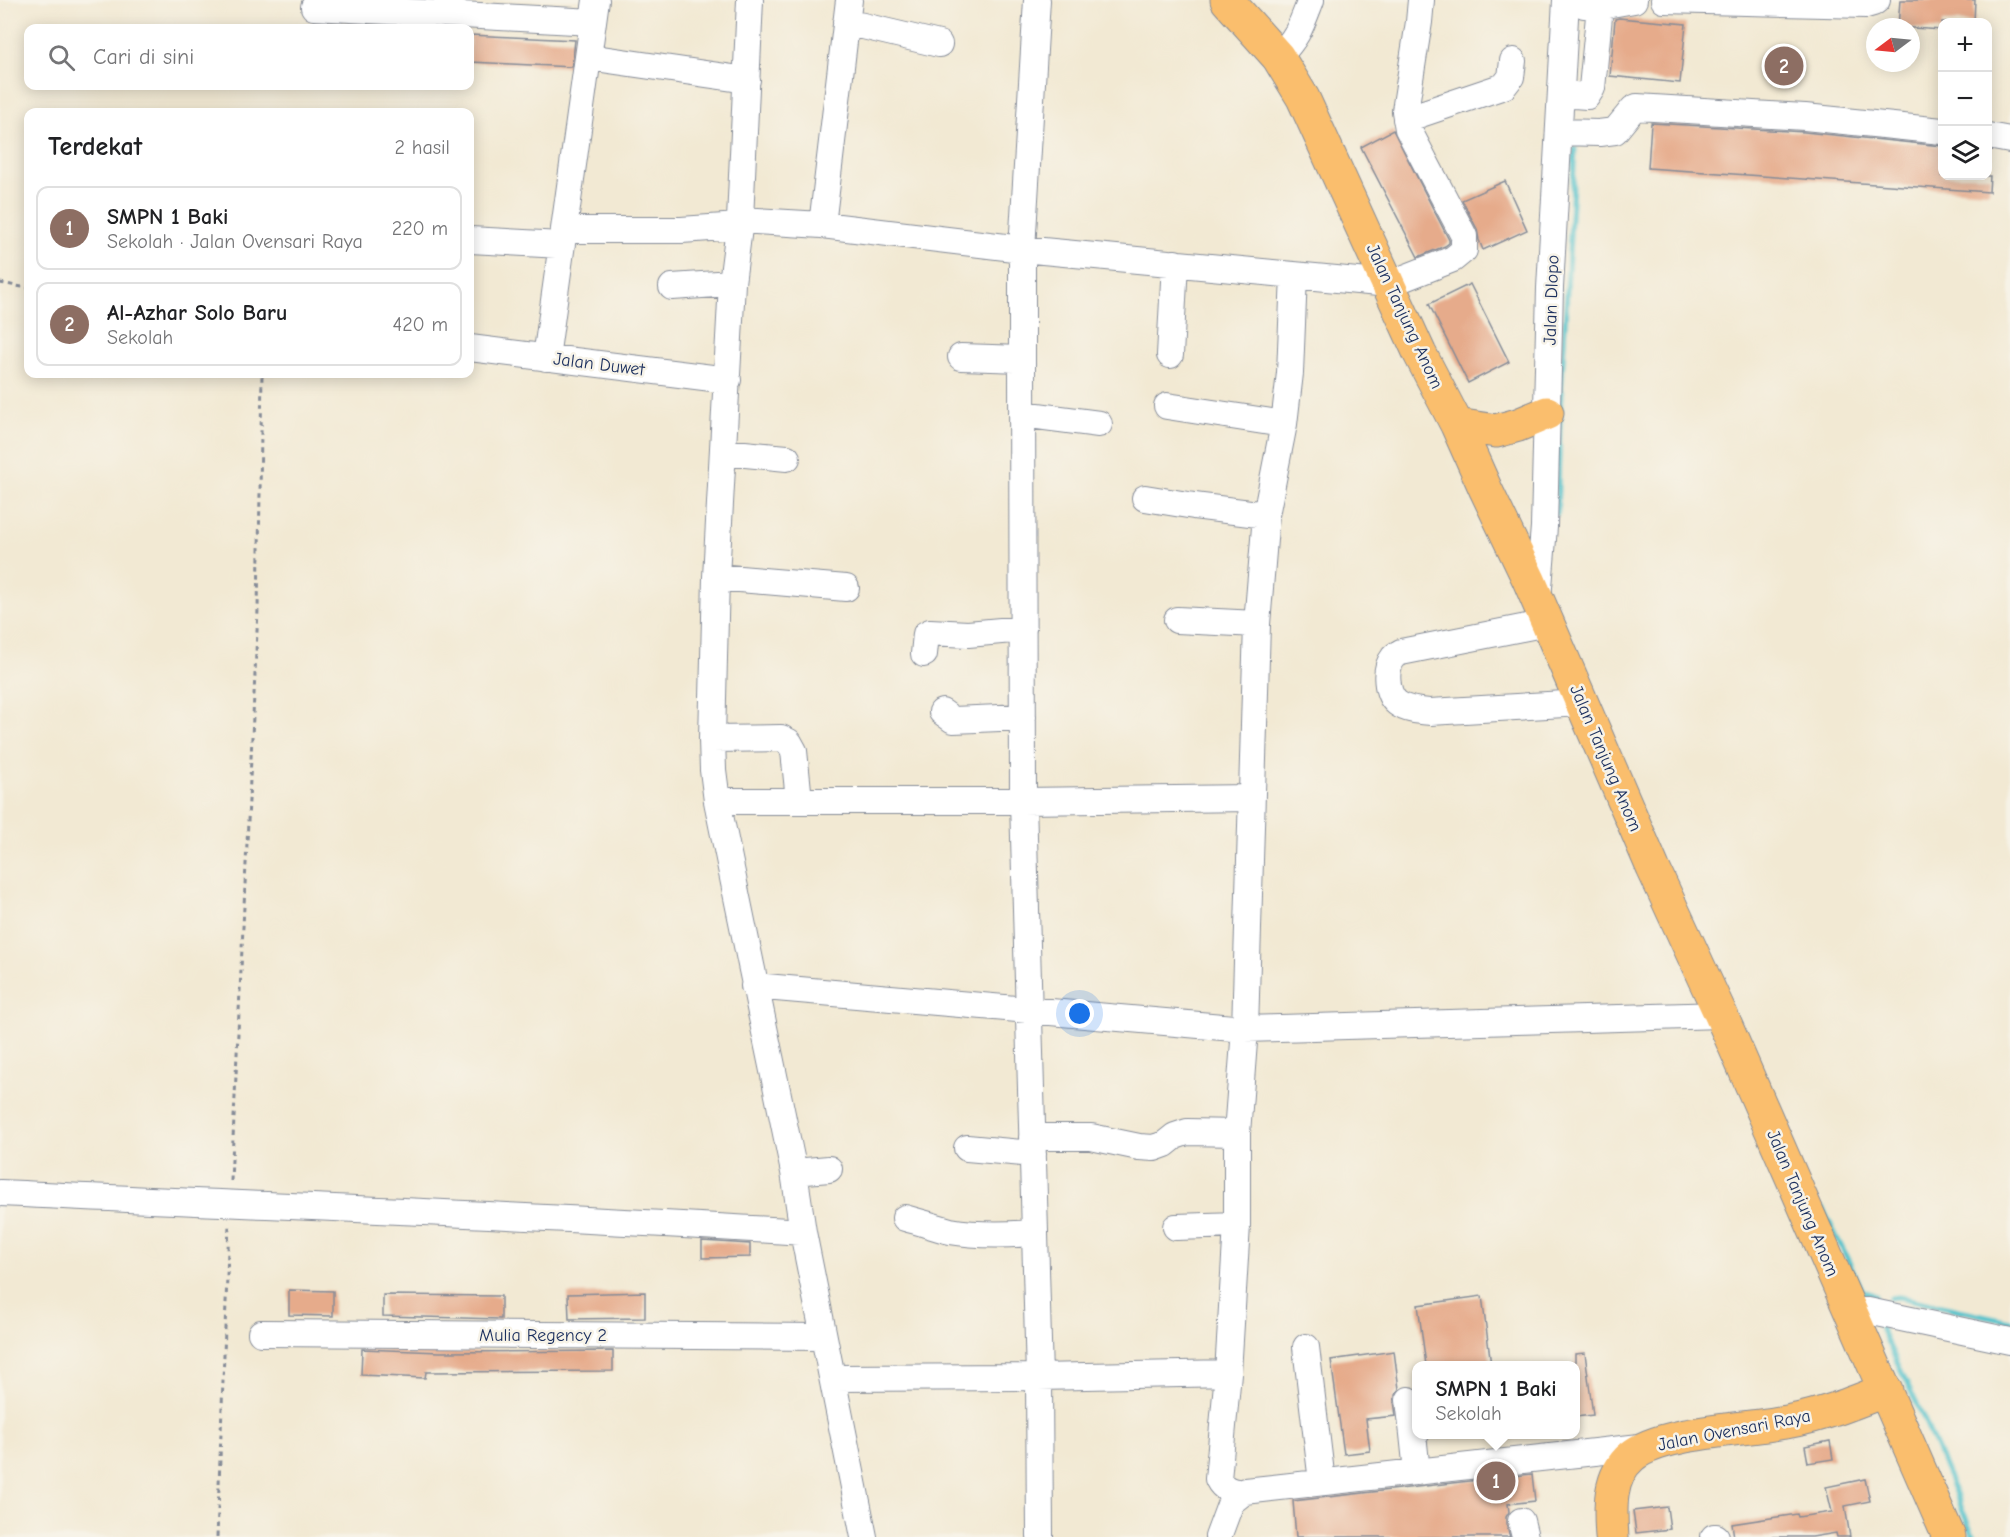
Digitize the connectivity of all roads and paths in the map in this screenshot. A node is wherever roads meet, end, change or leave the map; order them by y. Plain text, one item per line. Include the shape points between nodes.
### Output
1 (750, 0) edge
2 (1037, 0) edge
3 (1227, 0) edge
4 (1311, 0) edge
5 (1421, 0) edge
6 (1634, 0) edge
7 (1664, 0) edge
8 (1877, 0) edge
9 (1566, 2) edge
10 (1600, 6) junction
11 (314, 7) dead end
12 (595, 11) edge
13 (848, 11) edge
14 (939, 44) dead end
15 (588, 57) junction
16 (1278, 57) junction
17 (1513, 62) dead end
18 (747, 80) junction
19 (1574, 95) junction
20 (1406, 119) junction
21 (1938, 131) edge
22 (1559, 132) junction
23 (1992, 137) edge
24 (2010, 140) edge
25 (739, 223) junction
26 (822, 225) junction
27 (562, 237) junction
28 (474, 240) edge
29 (1022, 249) junction
30 (1175, 263) junction
31 (1294, 275) junction
32 (0, 283) edge
33 (732, 283) junction
34 (1389, 284) junction
35 (24, 287) edge
36 (672, 287) dead end
37 (474, 349) edge
38 (1170, 355) dead end
39 (961, 357) dead end
40 (546, 358) junction
41 (1022, 359) junction
42 (262, 378) edge
43 (728, 380) junction
44 (1167, 406) dead end
45 (1547, 413) junction
46 (1022, 414) junction
47 (1099, 424) dead end
48 (1284, 424) junction
49 (1457, 425) junction
50 (724, 453) junction
51 (787, 459) dead end
52 (1145, 498) dead end
53 (1266, 515) junction
54 (716, 578) junction
55 (846, 588) dead end
56 (1542, 611) junction
57 (1177, 620) dead end
58 (1257, 624) junction
59 (1023, 629) junction
60 (924, 654) dead end
61 (1581, 703) junction
62 (942, 712) dead end
63 (1023, 717) junction
64 (712, 739) junction
65 (1251, 798) junction
66 (799, 800) junction
67 (717, 801) junction
68 (1023, 801) junction
69 (754, 986) junction
70 (1029, 1011) junction
71 (1721, 1014) junction
72 (1245, 1029) junction
73 (1237, 1133) junction
74 (1033, 1145) junction
75 (967, 1148) dead end
76 (829, 1168) dead end
77 (794, 1172) junction
78 (0, 1193) edge
79 (230, 1205) junction
80 (905, 1218) dead end
81 (1237, 1225) junction
82 (1176, 1227) dead end
83 (803, 1232) junction
84 (1034, 1233) junction
85 (1868, 1312) junction
86 (261, 1333) dead end
87 (824, 1337) junction
88 (2010, 1341) edge
89 (1306, 1347) dead end
90 (1228, 1373) junction
91 (1038, 1377) junction
92 (832, 1378) junction
93 (1886, 1390) junction
94 (1409, 1400) dead end
95 (1412, 1417) edge
96 (1415, 1439) edge
97 (1650, 1446) junction
98 (1417, 1472) junction
99 (1322, 1482) junction
100 (1243, 1492) junction
101 (217, 1537) edge
102 (864, 1537) edge
103 (1040, 1537) edge
104 (1218, 1537) edge
105 (1612, 1537) edge
106 (1949, 1537) edge

1 - 18 street
2 - 29 street
3 - 16 main road, Jalan Tanjung Anom
4 - 16 street via 1293,42
5 - 20 street
6 - 10 street
7 - 8 street via 1866,4
9 - 10 street
9 - 19 street, Jalan Dlopo
10 - 19 street via 1592,88
11 - 12 street
12 - 15 street
13 - 14 street
13 - 26 street
15 - 18 street
15 - 27 street
16 - 34 main road, Jalan Tanjung Anom via 1303,98
17 - 20 street via 1511,77 1504,86
18 - 25 street
19 - 22 street, Jalan Dlopo
20 - 34 street via 1464,236 1464,250 1454,259
21 - 22 street via 1805,117 1637,107 1615,131
22 - 45 street, Jalan Dlopo
23 - 24 street
25 - 26 street
25 - 27 street
25 - 33 street
26 - 29 street
27 - 28 street
27 - 40 street
29 - 30 street
29 - 41 street
30 - 31 street
30 - 38 street
31 - 34 street
31 - 48 street
32 - 35 path
33 - 36 street
33 - 43 street
34 - 49 main road, Jalan Tanjung Anom
37 - 40 street, Jalan Duwet
39 - 41 street
40 - 43 street, Jalan Duwet
41 - 46 street
42 - 79 path via 258,610
43 - 50 street
44 - 48 street
45 - 49 main road via 1496,431
45 - 56 street, Jalan Dlopo
46 - 47 street
46 - 59 street
48 - 53 street
49 - 56 main road, Jalan Tanjung Anom
50 - 51 street
50 - 54 street
52 - 53 street
53 - 58 street
54 - 55 street
54 - 64 street
56 - 61 main road, Jalan Tanjung Anom
56 - 61 street via 1401,652 1392,658 1387,676 1390,696 1413,710 1430,712
57 - 58 street
58 - 65 street
59 - 60 street via 968,634 930,632 926,634
59 - 63 street
61 - 71 main road, Jalan Tanjung Anom
62 - 63 street via 953,720
63 - 68 street
64 - 66 street via 781,738 789,742 794,751
64 - 67 street
65 - 68 street
65 - 72 street
66 - 67 street
66 - 68 street
67 - 69 street
68 - 70 street
69 - 70 street
69 - 77 street
70 - 72 street
70 - 74 street
71 - 72 street
71 - 85 main road, Jalan Tanjung Anom
72 - 73 street
73 - 74 street via 1187,1132 1154,1148 1091,1137
73 - 81 street
74 - 75 street
74 - 84 street
76 - 77 street
77 - 83 street
78 - 79 street
79 - 83 street
79 - 101 path
80 - 84 street via 949,1231
81 - 82 street
81 - 90 street
83 - 87 street
84 - 91 street
85 - 88 street
85 - 93 main road, Jalan Tanjung Anom
86 - 87 street, Mulia Regency 2
87 - 92 street
89 - 99 street
90 - 91 street
90 - 100 street via 1218,1479 1230,1491
91 - 92 street
91 - 103 street
92 - 102 street
93 - 97 main road, Jalan Ovensari Raya via 1808,1418
93 - 106 main road, Jalan Tanjung Anom
94 - 95 street
96 - 98 street
97 - 98 street
97 - 105 main road, Jalan Ovensari Raya via 1622,1466 1613,1485
98 - 99 street
99 - 100 street
100 - 104 street via 1227,1509

